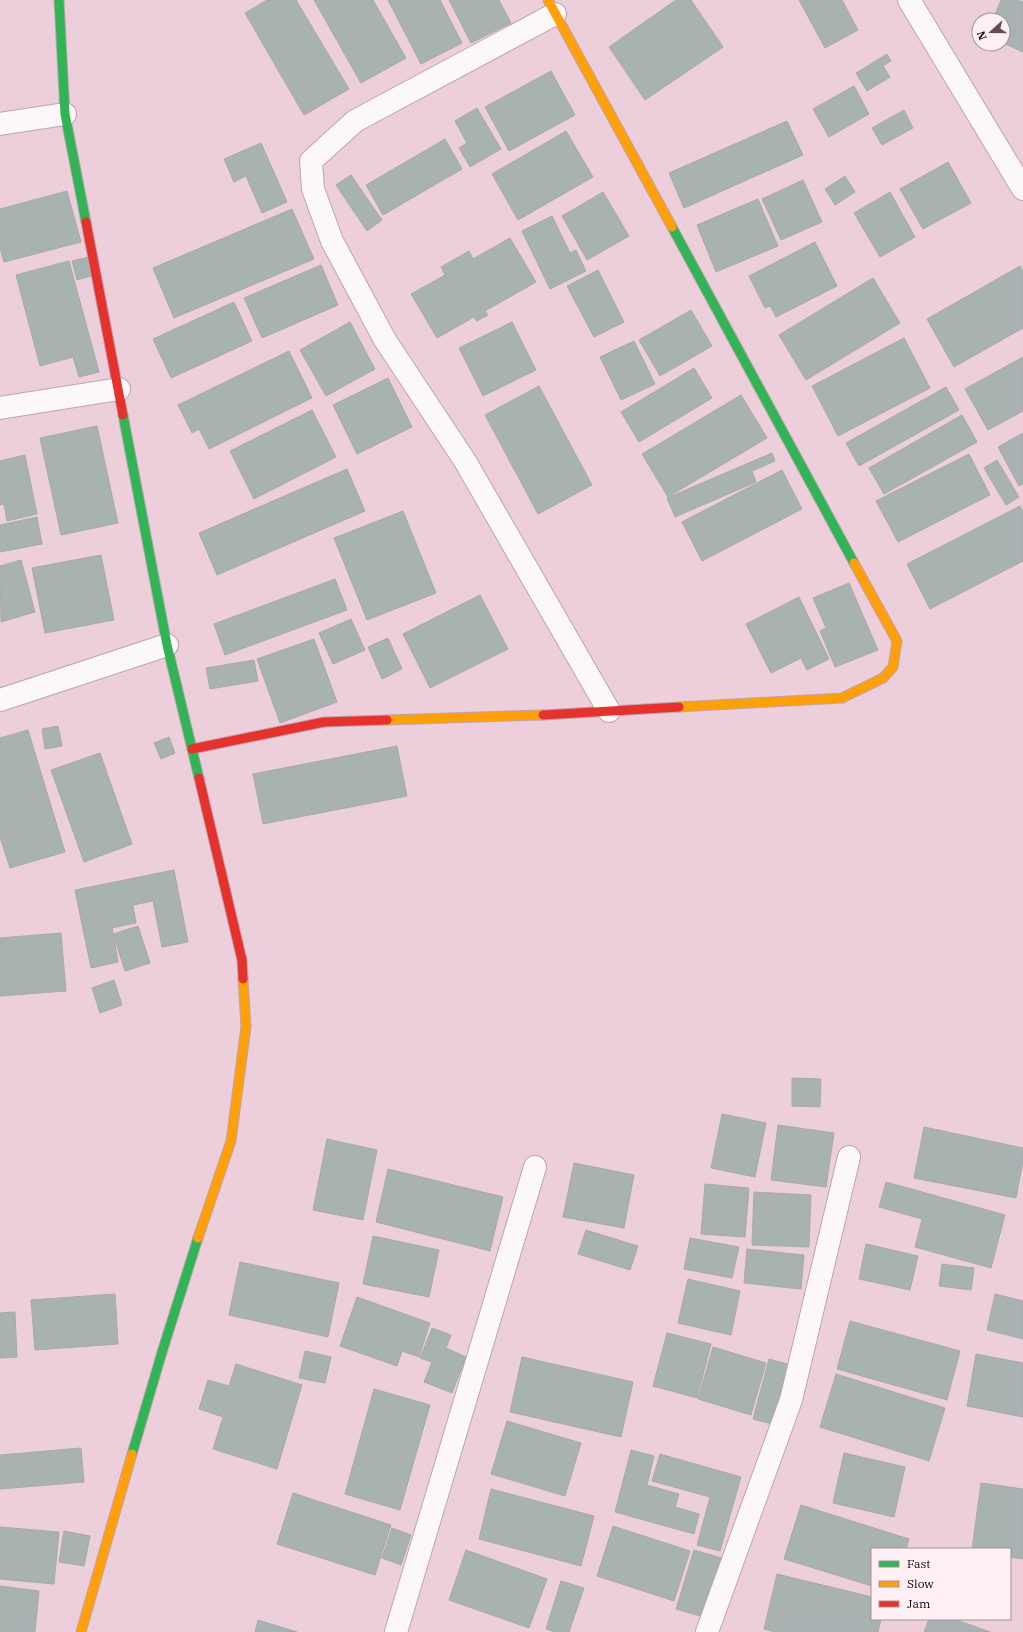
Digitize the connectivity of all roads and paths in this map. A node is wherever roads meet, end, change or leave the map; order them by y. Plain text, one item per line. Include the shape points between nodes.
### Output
1 (59, 0) edge
2 (909, 0) edge
3 (551, 7) edge
4 (65, 114) junction
5 (0, 124) edge
6 (1023, 189) edge
7 (119, 389) junction
8 (0, 408) edge
9 (167, 645) junction
10 (0, 700) edge
11 (609, 711) junction
12 (192, 749) junction
13 (849, 1157) dead end
14 (535, 1167) dead end
15 (81, 1632) edge
16 (396, 1632) edge
17 (707, 1632) edge

1 - 4 street
2 - 6 street
3 - 11 street via 355,121 311,161 313,188 332,241 384,340 465,461
3 - 11 street via 897,641 893,667 883,678 842,698
4 - 5 street
4 - 7 street
7 - 8 street
7 - 9 street
9 - 10 street
9 - 12 street
11 - 12 street via 324,722
12 - 15 street via 242,960 246,1027 231,1141 163,1349
13 - 17 street via 791,1400
14 - 16 street

